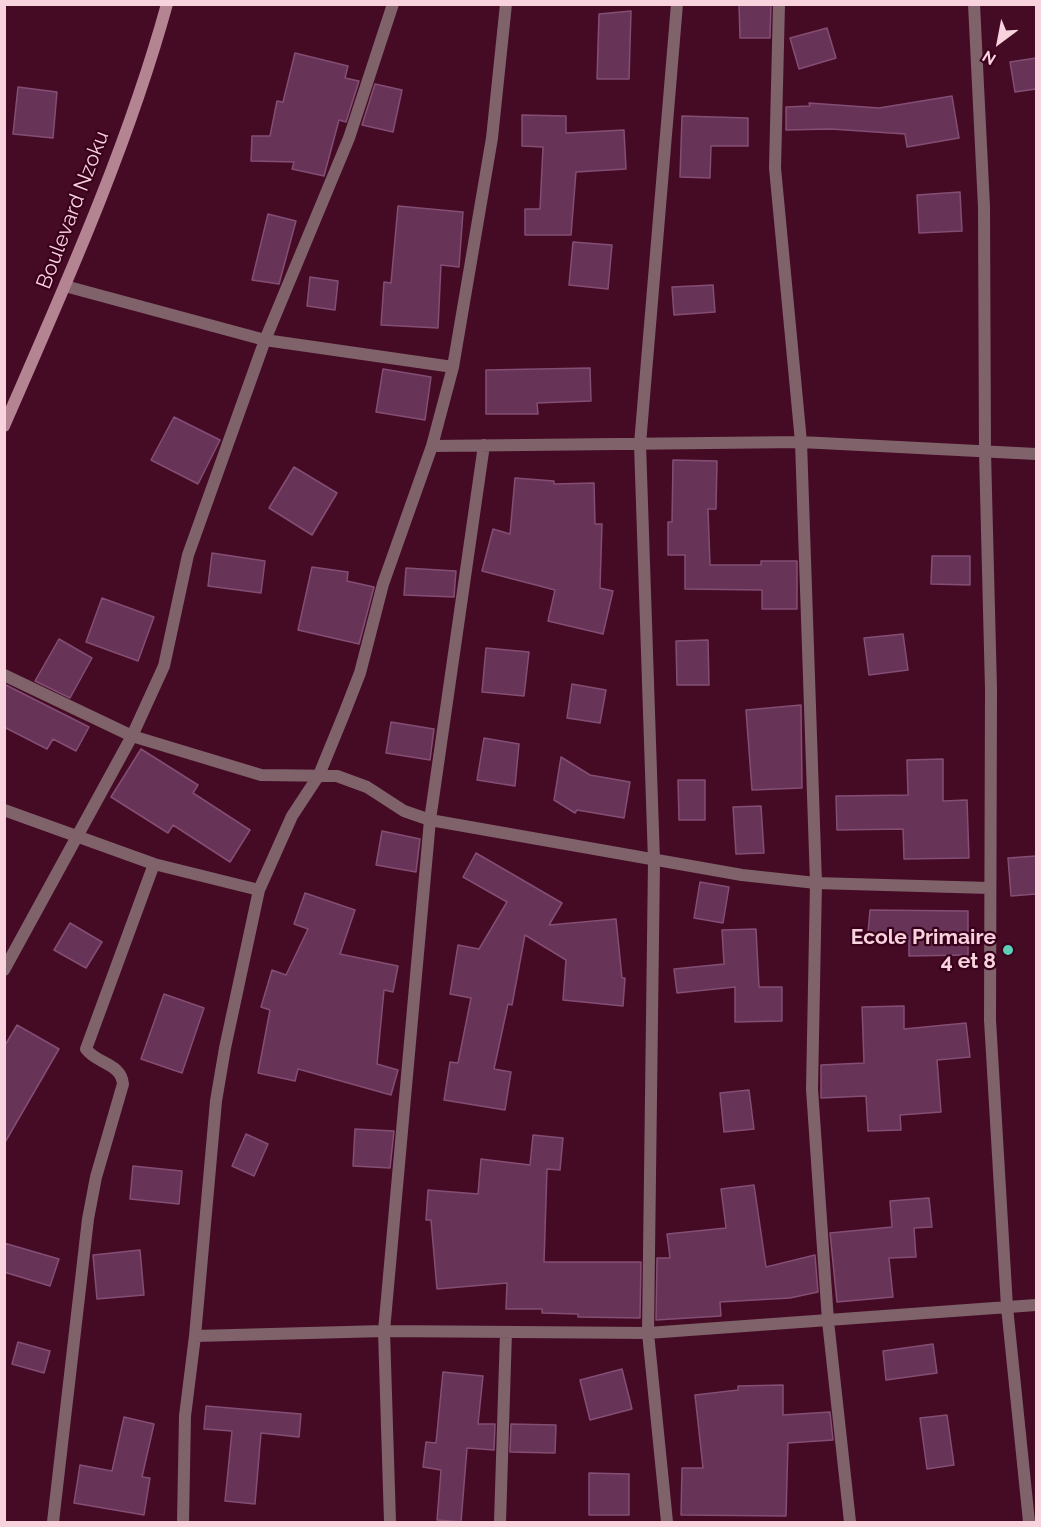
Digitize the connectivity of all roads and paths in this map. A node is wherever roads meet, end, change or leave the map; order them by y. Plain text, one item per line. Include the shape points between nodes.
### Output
1 (167, 4) edge
2 (393, 4) edge
3 (506, 4) edge
4 (676, 4) edge
5 (779, 4) edge
6 (974, 4) edge
7 (65, 286) junction
8 (265, 340) junction
9 (453, 367) junction
10 (4, 426) edge
11 (801, 442) junction
12 (640, 444) junction
13 (484, 445) junction
14 (432, 446) junction
15 (985, 452) junction
16 (1036, 454) edge
17 (4, 675) edge
18 (132, 736) junction
19 (319, 775) junction
20 (4, 810) edge
21 (430, 820) junction
22 (77, 837) junction
23 (654, 861) junction
24 (154, 864) junction
25 (816, 883) junction
26 (989, 888) junction
27 (260, 890) junction
28 (4, 970) edge
29 (1036, 1305) edge
30 (1007, 1307) junction
31 (828, 1321) junction
32 (384, 1331) junction
33 (506, 1332) junction
34 (648, 1333) junction
35 (195, 1336) junction
36 (53, 1522) edge
37 (183, 1522) edge
38 (390, 1522) edge
39 (500, 1522) edge
40 (667, 1522) edge
41 (850, 1522) edge
42 (1029, 1522) edge

1 - 7 street, Boulevard Nzoku via 133,110
2 - 8 street via 349,138
3 - 9 street via 492,138
4 - 12 street
5 - 11 street via 775,168
6 - 15 street via 984,207
7 - 8 street
7 - 10 street, Boulevard Nzoku
8 - 9 street
8 - 18 street via 188,555 164,666
9 - 14 street
11 - 12 street
11 - 15 street
11 - 25 street
12 - 13 street
12 - 23 street
13 - 14 street
13 - 21 street
14 - 19 street via 383,584 360,673
15 - 16 street
15 - 26 street via 991,689
17 - 18 street
18 - 19 street via 261,776
18 - 22 street
19 - 21 street via 351,780 404,811
19 - 27 street via 292,816
20 - 22 street
21 - 23 street
21 - 32 street
22 - 24 street
22 - 28 street
23 - 25 street
23 - 34 street
24 - 27 street
24 - 36 street via 86,1049 91,1056 117,1069 123,1084 88,1219
25 - 26 street
25 - 31 street via 812,1089
26 - 30 street via 990,1020
27 - 35 street via 216,1101
29 - 30 street
30 - 31 street
30 - 42 street
31 - 34 street
31 - 41 street
32 - 33 street
32 - 35 street
32 - 38 street
33 - 34 street
33 - 39 street
34 - 40 street
35 - 37 street via 184,1416

